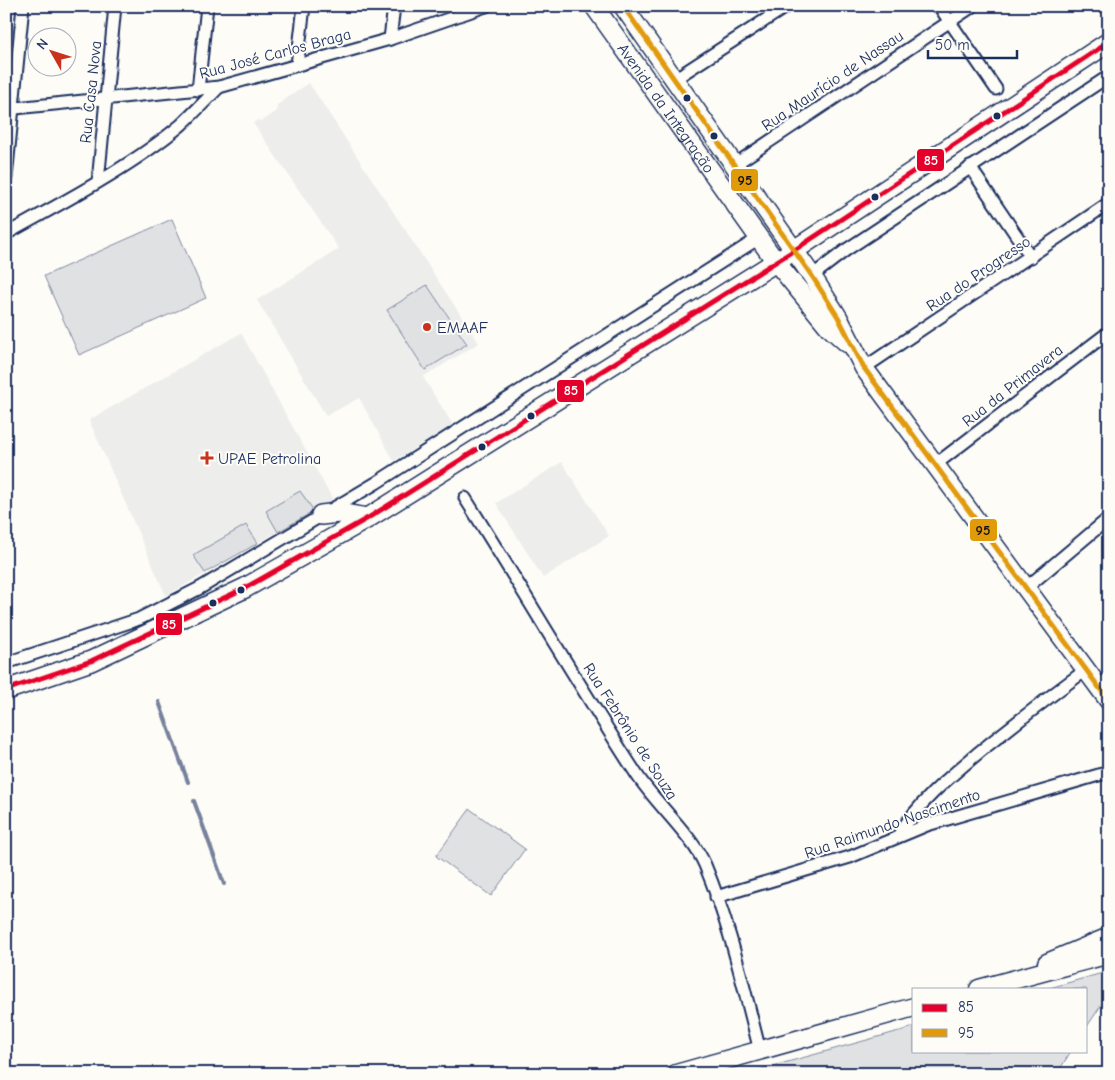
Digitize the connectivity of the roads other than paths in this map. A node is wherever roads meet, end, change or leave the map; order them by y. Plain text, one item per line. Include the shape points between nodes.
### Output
1 (23, 6) edge
2 (115, 6) edge
3 (207, 6) edge
4 (304, 6) edge
5 (394, 6) edge
6 (486, 6) edge
7 (594, 6) edge
8 (623, 6) edge
9 (787, 6) edge
10 (938, 6) edge
11 (973, 6) edge
12 (949, 22) junction
13 (390, 39) junction
14 (1109, 42) edge
15 (297, 65) junction
16 (1109, 76) edge
17 (673, 80) junction
18 (219, 88) junction
19 (996, 89) dead end
20 (198, 90) junction
21 (104, 101) junction
22 (10, 109) edge
23 (734, 165) junction
24 (970, 167) junction
25 (6, 178) edge
26 (98, 182) junction
27 (1109, 203) edge
28 (6, 234) edge
29 (759, 238) junction
30 (793, 251) junction
31 (1031, 257) junction
32 (776, 262) junction
33 (812, 276) junction
34 (1109, 332) edge
35 (852, 348) junction
36 (864, 368) junction
37 (936, 464) junction
38 (465, 498) dead end
39 (321, 516) junction
40 (368, 518) junction
41 (1109, 518) edge
42 (1026, 588) junction
43 (6, 663) edge
44 (1086, 670) junction
45 (1105, 688) edge
46 (6, 690) edge
47 (1109, 772) edge
48 (898, 836) junction
49 (716, 897) junction
50 (1109, 937) edge
51 (1109, 954) edge
52 (1014, 979) junction
53 (982, 988) edge
54 (912, 1008) edge
55 (760, 1051) junction
56 (676, 1074) edge

1 - 22 street
2 - 21 street, Rua Casa Nova
3 - 20 street
4 - 15 street
5 - 13 street
6 - 13 street, Rua José Carlos Braga
7 - 29 main road, Avenida da Integração
8 - 17 main road, Avenida da Integração
9 - 17 street
10 - 12 street
11 - 12 street, Rua Maurício de Nassau
12 - 19 street
12 - 23 street, Rua Maurício de Nassau
13 - 15 street, Rua José Carlos Braga
14 - 30 highway
15 - 18 street, Rua José Carlos Braga
16 - 24 street
17 - 23 main road, Avenida da Integração
18 - 20 street, Rua José Carlos Braga
18 - 26 street via 179,126
20 - 21 street, Rua José Carlos Braga
21 - 22 street, Rua José Carlos Braga
21 - 26 street, Rua Casa Nova
22 - 25 street
23 - 30 main road, Avenida da Integração
24 - 31 street
24 - 33 street
26 - 28 street
27 - 31 street, Rua do Progresso
29 - 32 main road, Avenida da Integração
29 - 39 street
30 - 32 highway
30 - 33 main road, Avenida da Integração
31 - 36 street, Rua do Progresso
32 - 35 main road, Avenida da Integração via 829,327
32 - 40 highway
33 - 35 main road, Avenida da Integração via 838,317
34 - 37 street, Rua da Primavera
35 - 36 main road, Avenida da Integração
36 - 37 main road, Avenida da Integração
37 - 42 main road, Avenida da Integração
38 - 49 street, Rua Febrônio de Souza via 650,795 704,864
39 - 40 highway via 338,513
39 - 43 street via 200,588 139,619
40 - 46 highway via 191,614 90,661
41 - 42 street
42 - 44 main road, Avenida da Integração
44 - 45 main road, Avenida da Integração
44 - 48 street via 952,775 918,807
47 - 48 street, Rua Raimundo Nascimento
48 - 49 street, Rua Raimundo Nascimento via 850,856
49 - 55 street, Rua Febrônio de Souza via 734,950
50 - 52 main road
51 - 52 main road
52 - 53 main road
54 - 55 main road
55 - 56 main road

